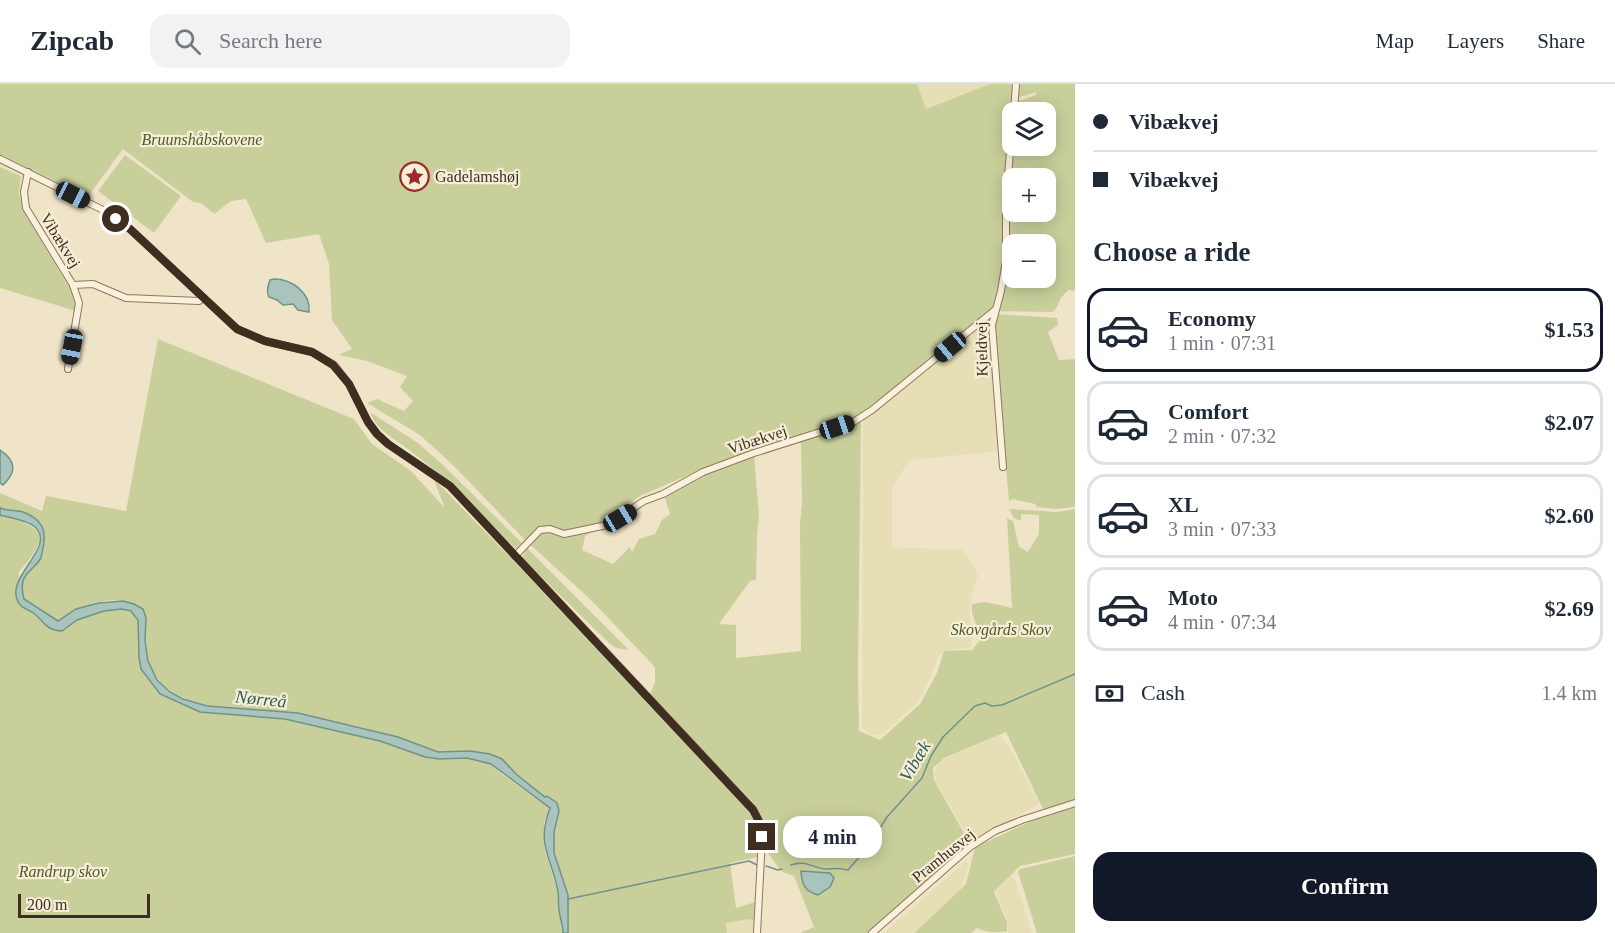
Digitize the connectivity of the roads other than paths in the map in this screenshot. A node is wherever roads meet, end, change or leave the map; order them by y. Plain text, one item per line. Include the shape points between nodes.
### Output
1 (1016, 84) edge
2 (1015, 102) edge
3 (1010, 156) edge
4 (0, 159) edge
5 (27, 172) junction
6 (73, 285) junction
7 (202, 297) junction
8 (995, 310) junction
9 (68, 369) dead end
10 (1003, 467) dead end
11 (515, 556) junction
12 (1075, 803) edge
13 (757, 933) edge
14 (872, 933) edge

1 - 2 street
3 - 8 street, Kjeldvej via 1006,261
4 - 5 street, Vibækvej
5 - 6 street, Vibækvej via 26,208
5 - 7 street, Vibækvej via 103,210 130,229
6 - 7 street, Vibækvej via 93,284 126,298 200,301
6 - 9 street, Vibækvej via 79,303
7 - 11 street, Vibækvej via 244,333 312,352 333,365 349,384 377,434 450,486
8 - 10 street, Kjeldvej via 992,342
8 - 11 street, Vibækvej via 855,421 703,472 644,501 607,525 564,534 540,530
11 - 13 street, Vibækvej via 758,817 762,837
12 - 14 street, Pramhusvej via 995,831 970,847

